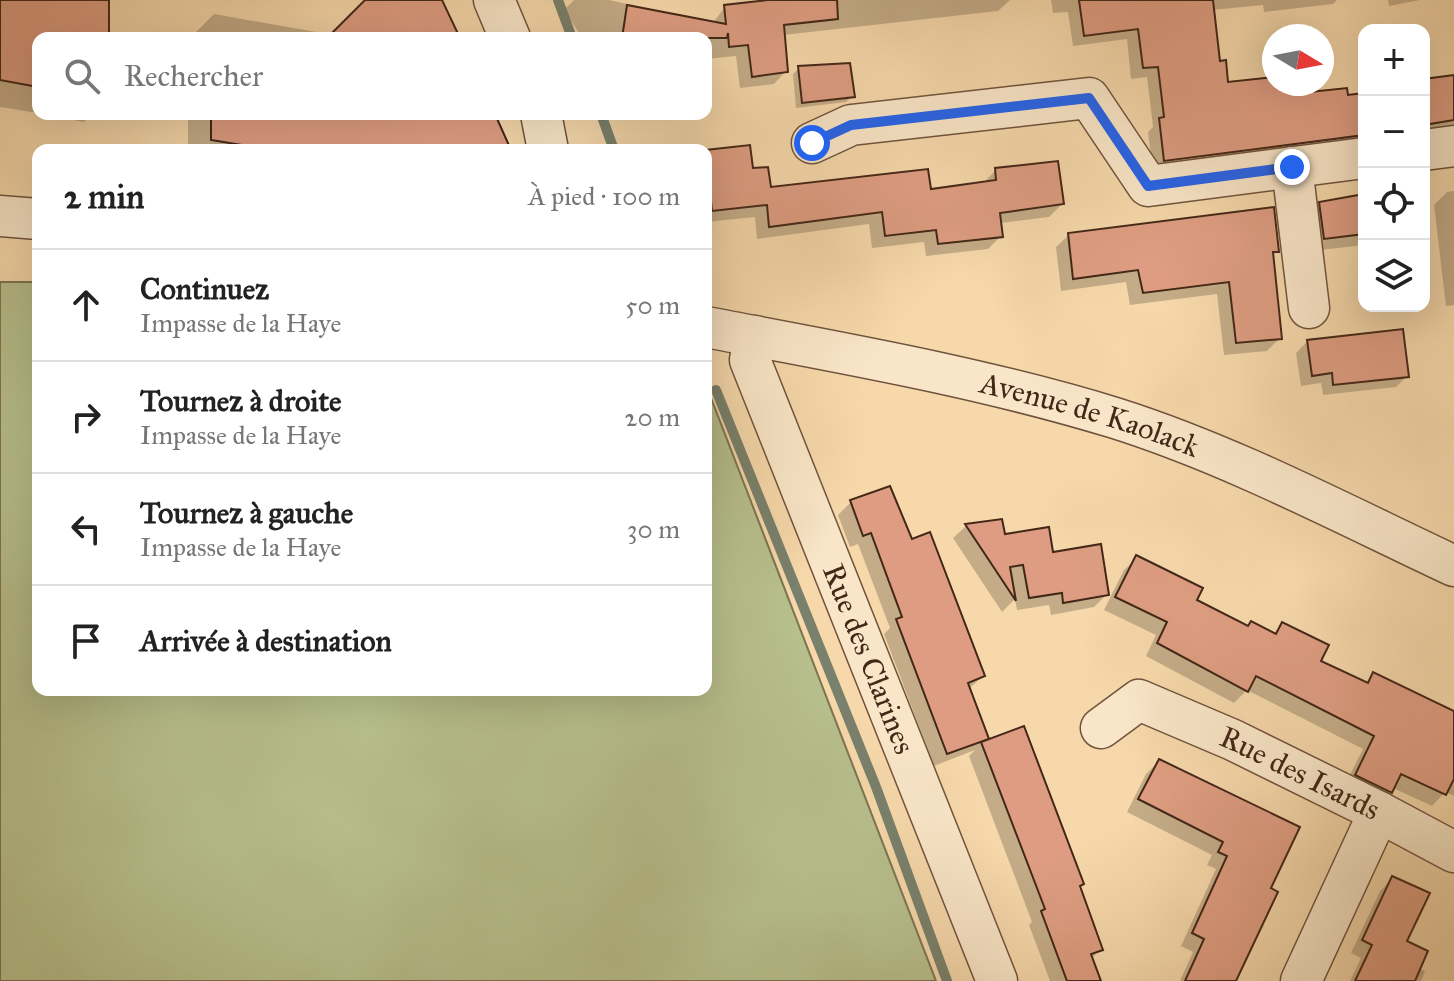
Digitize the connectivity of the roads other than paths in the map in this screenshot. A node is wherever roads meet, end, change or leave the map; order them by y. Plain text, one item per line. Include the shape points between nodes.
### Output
1 (494, 0) edge
2 (507, 32) edge
3 (542, 120) edge
4 (812, 143) dead end
5 (547, 144) edge
6 (1454, 146) edge
7 (1430, 149) edge
8 (1358, 159) edge
9 (1292, 167) junction
10 (1309, 308) dead end
11 (712, 328) edge
12 (754, 336) junction
13 (1454, 566) edge
14 (1101, 728) dead end
15 (1379, 812) junction
16 (1454, 852) edge
17 (997, 981) edge
18 (1301, 981) edge

1 - 2 street
3 - 5 street
4 - 9 street via 851,125 1089,98 1148,186
6 - 7 street
8 - 9 street
9 - 10 street
11 - 12 street, Avenue de Kaolack
12 - 13 street, Avenue de Kaolack via 945,374 1116,419 1236,464
12 - 17 street, Rue des Clarines via 750,360
14 - 15 street, Rue des Isards via 1139,700
15 - 16 street
15 - 18 street, Rue des Isards

